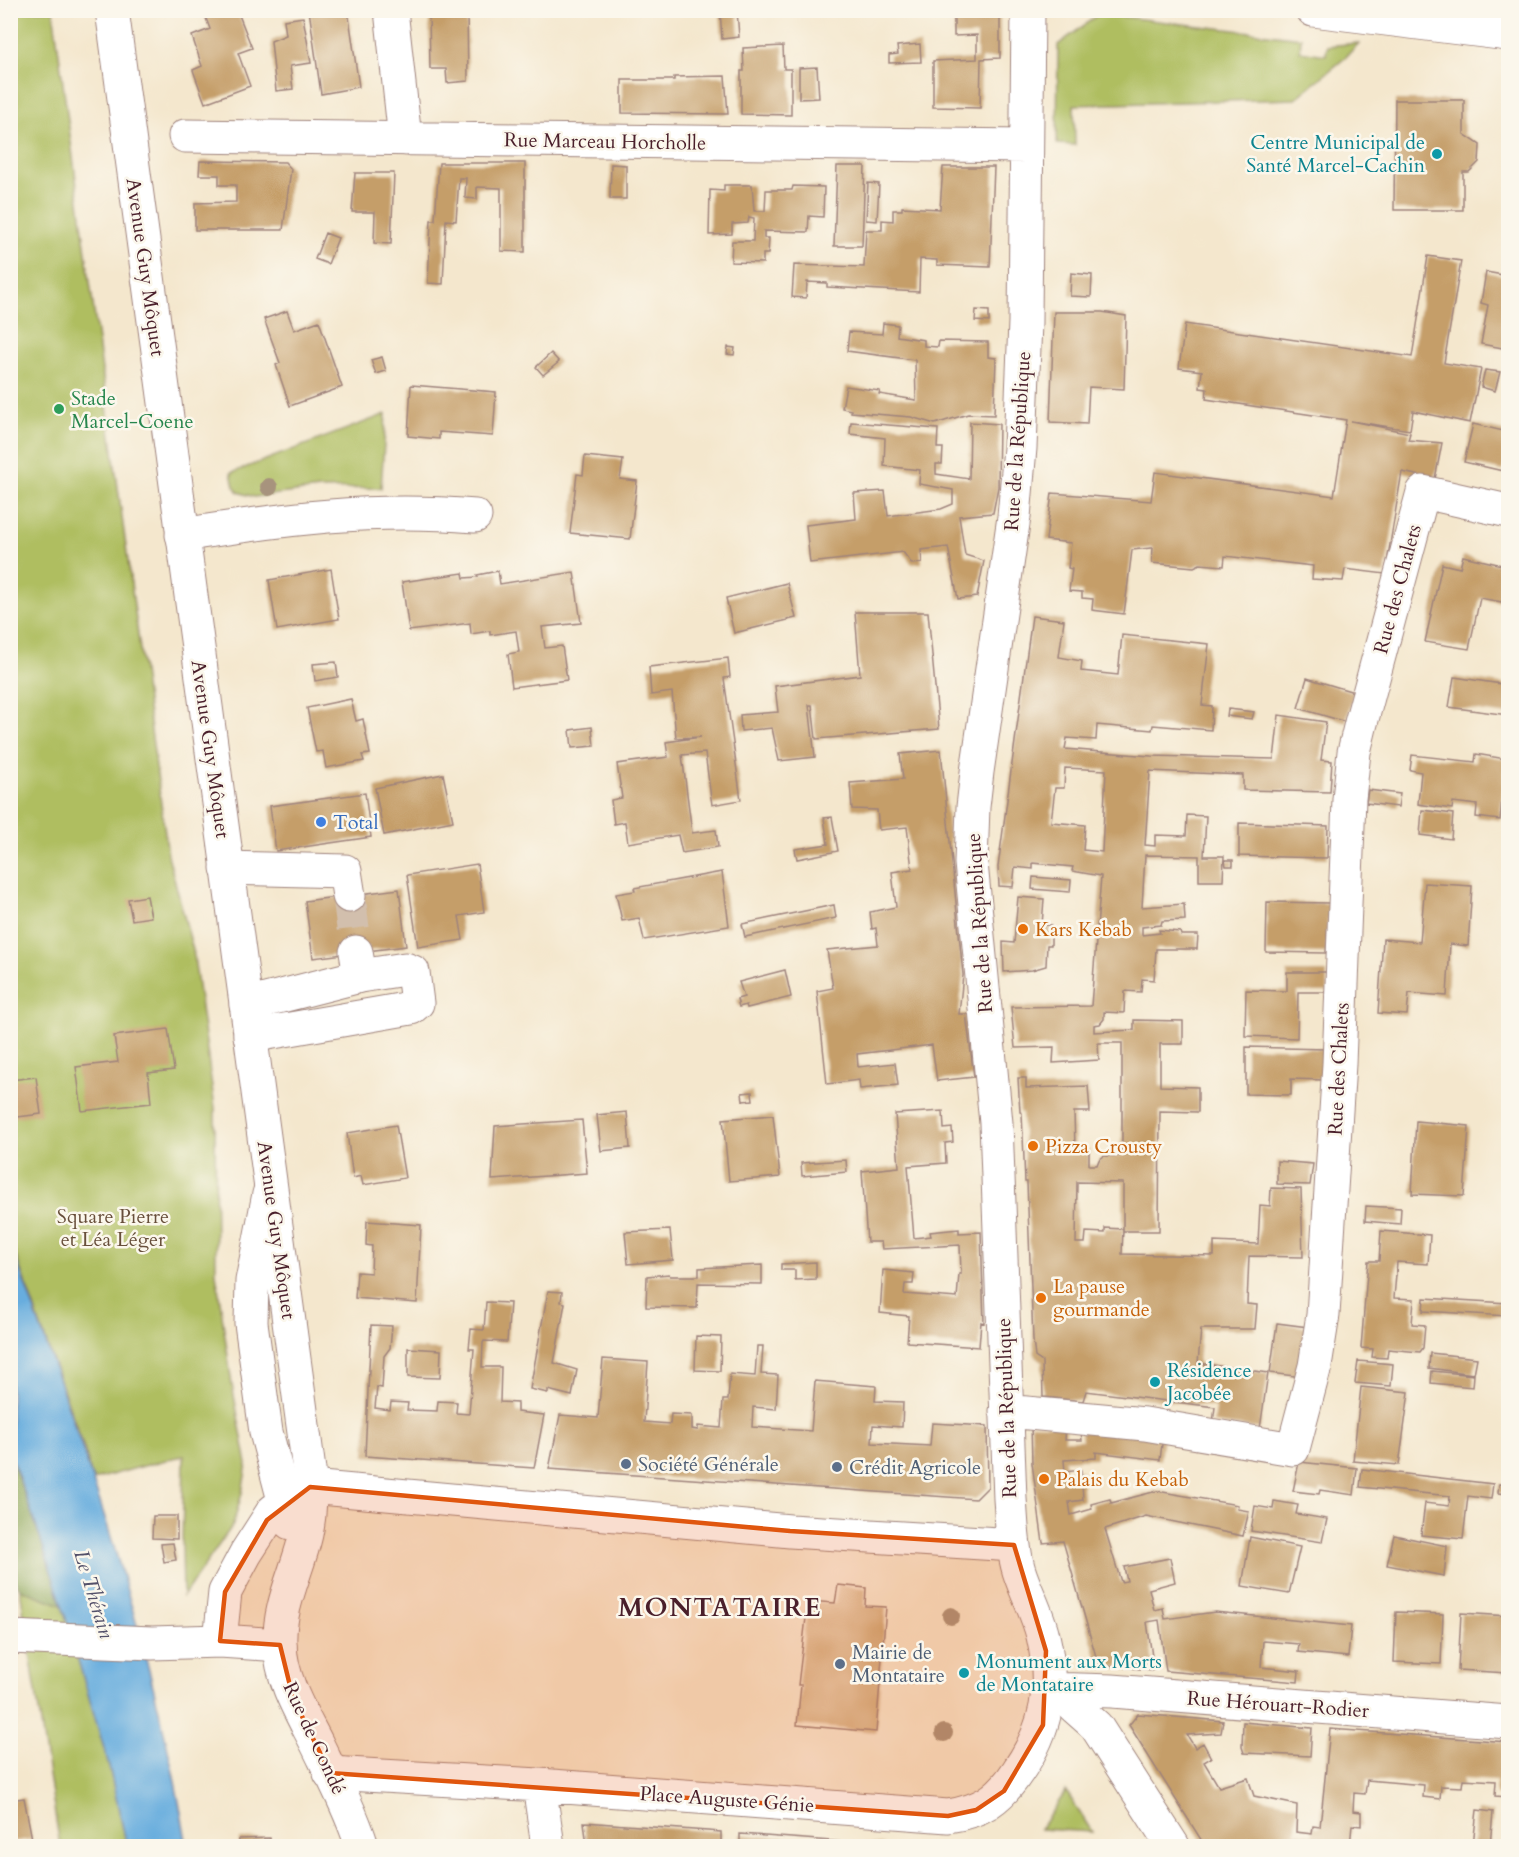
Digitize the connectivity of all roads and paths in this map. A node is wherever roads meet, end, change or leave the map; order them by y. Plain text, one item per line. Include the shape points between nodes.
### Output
1 (112, 10) edge
2 (391, 10) edge
3 (1028, 10) edge
4 (1313, 10) edge
5 (1509, 34) edge
6 (185, 136) dead end
7 (405, 139) junction
8 (1025, 146) junction
9 (1509, 512) edge
10 (475, 516) dead end
11 (182, 535) junction
12 (227, 868) junction
13 (349, 896) tunnel mouth
14 (248, 1021) junction
15 (1006, 1411) junction
16 (296, 1495) junction
17 (1014, 1545) junction
18 (10, 1637) edge
19 (220, 1641) junction
20 (280, 1645) junction
21 (1048, 1689) junction
22 (1509, 1722) edge
23 (330, 1773) junction
24 (539, 1785) junction
25 (362, 1846) edge
26 (548, 1846) edge
27 (1173, 1846) edge

1 - 11 street, Avenue Guy Môquet
2 - 7 street
3 - 8 street, Rue de la République
4 - 5 street
6 - 7 street, Rue Marceau Horcholle
7 - 8 street, Rue Marceau Horcholle
8 - 15 street, Rue de la République via 1024,344 1018,481 971,838 996,1123
9 - 15 street, Rue des Chalets via 1423,492 1354,752 1325,1291 1315,1366 1293,1449 1145,1424
10 - 11 street via 406,512 335,514
11 - 12 street, Avenue Guy Môquet
12 - 13 street via 345,871
12 - 14 street, Avenue Guy Môquet
14 - 14 street via 358,964 413,972 417,1004 411,1008
14 - 16 street, Avenue Guy Môquet via 309,1470
15 - 17 street, Rue de la République
16 - 17 street
16 - 19 street via 273,1511 225,1592
16 - 20 street, Rue de Condé via 310,1510 284,1608
17 - 21 street, Rue de la République via 1018,1570 1043,1636
18 - 19 street
19 - 20 street
20 - 23 street, Rue de Condé via 293,1698
21 - 22 street, Rue Hérouart-Rodier via 1112,1690
21 - 24 street, Place Auguste Génie via 1043,1725 1025,1761 1004,1791 963,1814 948,1816
21 - 27 street via 1096,1726
23 - 24 street, Place Auguste Génie
23 - 25 street, Rue de Condé
24 - 26 street

